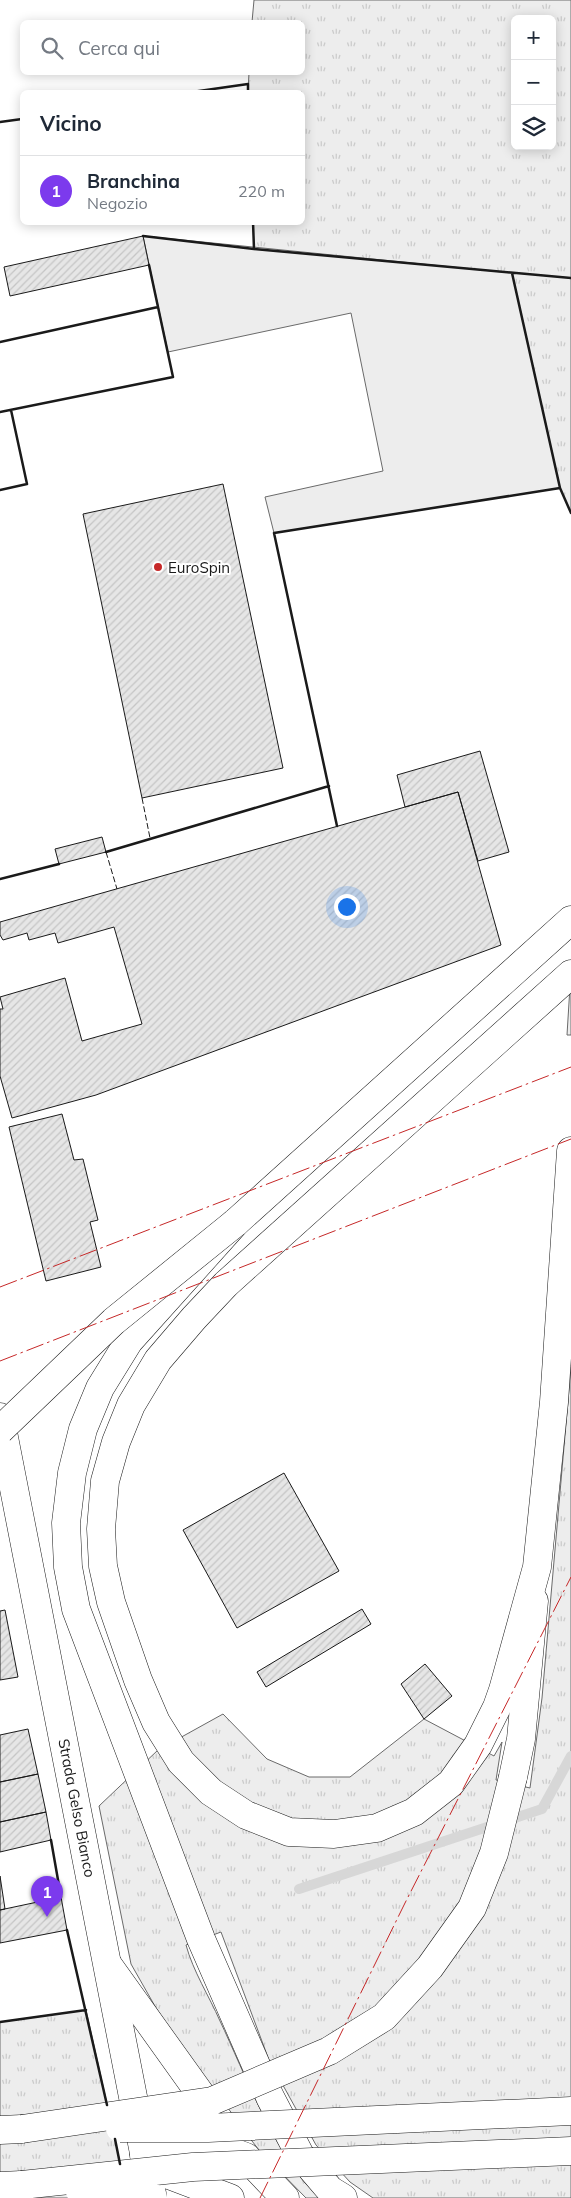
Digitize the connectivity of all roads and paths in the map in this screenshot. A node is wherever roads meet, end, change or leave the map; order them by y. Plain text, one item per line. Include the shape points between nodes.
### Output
1 (571, 920) edge
2 (571, 974) edge
3 (571, 1151) edge
4 (235, 1223) junction
5 (0, 1417) edge
6 (0, 1430) edge
7 (537, 1567) junction
8 (108, 1965) junction
9 (571, 2111) edge
10 (11, 2130) edge
11 (571, 2151) edge
12 (144, 2155) junction
13 (246, 2157) junction
14 (11, 2185) edge
15 (153, 2198) edge
16 (230, 2198) edge
17 (285, 2198) edge
18 (344, 2198) edge

1 - 4 main road
2 - 7 main road via 226,1284 158,1360 131,1405 116,1442 105,1481 101,1529 103,1566 111,1602 156,1722 181,1762 210,1792 246,1815 289,1832 334,1834 377,1828 414,1812 451,1783 478,1745 497,1708
3 - 7 main road via 554,1402
4 - 6 main road, bridge via 114,1321
4 - 18 main road, bridge via 129,1341 100,1388 83,1429 74,1464 66,1523 68,1567 76,1609 201,1939 270,2096 300,2155 330,2190
5 - 8 main road, Strada Gelso Bianco
7 - 10 main road, bridge via 522,1730 494,1853 472,1908 430,1967 384,2017 330,2051 212,2101
8 - 12 main road, Strada Gelso Bianco
8 - 13 main road
9 - 10 main road, bridge via 208,2128
11 - 14 main road, bridge via 193,2167
12 - 13 main road via 168,2142 197,2139
12 - 15 main road, Strada Gelso Bianco
12 - 16 main road via 161,2172
13 - 17 main road
14 - 15 main road, bridge

